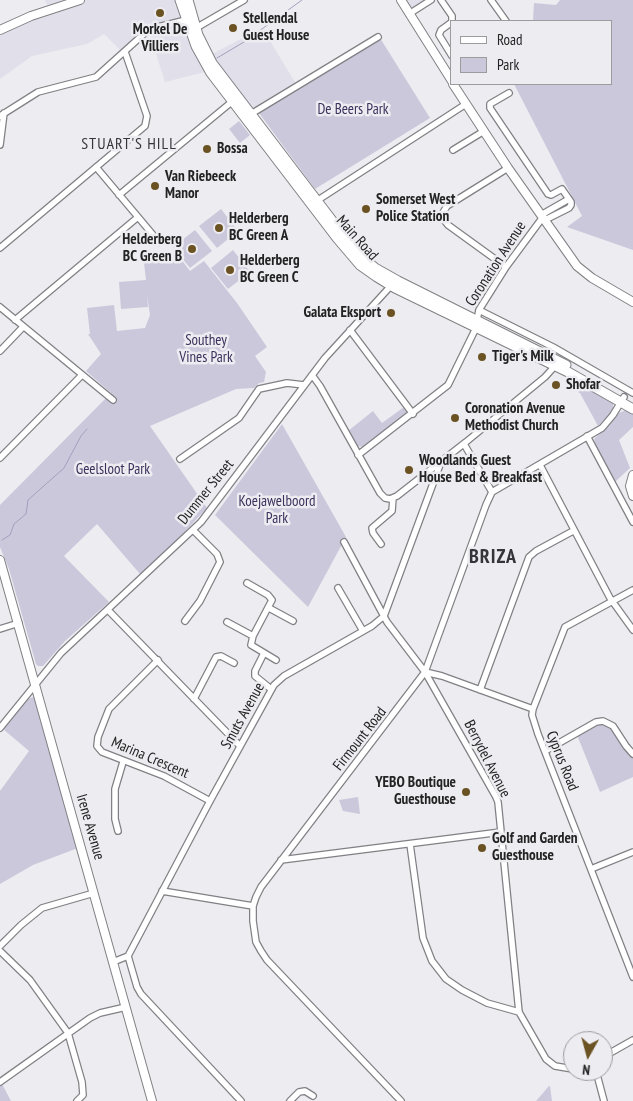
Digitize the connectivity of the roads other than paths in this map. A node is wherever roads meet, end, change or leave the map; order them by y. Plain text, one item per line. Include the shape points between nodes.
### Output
1 (80, 0) edge
2 (180, 0) edge
3 (188, 0) edge
4 (244, 0) edge
5 (401, 0) edge
6 (431, 0) edge
7 (441, 0) edge
8 (491, 0) edge
9 (69, 2) edge
10 (409, 14) junction
11 (186, 20) junction
12 (452, 20) edge
13 (505, 20) edge
14 (450, 23) edge
15 (196, 28) junction
16 (0, 30) edge
17 (378, 37) dead end
18 (450, 51) edge
19 (125, 52) junction
20 (450, 77) edge
21 (455, 85) edge
22 (509, 93) dead end
23 (234, 99) junction
24 (466, 104) junction
25 (2, 114) edge
26 (251, 114) junction
27 (484, 131) junction
28 (0, 144) edge
29 (453, 150) dead end
30 (96, 167) junction
31 (508, 168) junction
32 (119, 195) junction
33 (569, 199) junction
34 (314, 202) junction
35 (558, 209) junction
36 (138, 217) junction
37 (543, 217) junction
38 (0, 240) edge
39 (9, 241) junction
40 (159, 242) dead end
41 (0, 248) edge
42 (506, 267) junction
43 (392, 282) junction
44 (633, 302) edge
45 (0, 308) edge
46 (479, 310) junction
47 (15, 320) junction
48 (476, 323) junction
49 (24, 327) junction
50 (350, 330) junction
51 (0, 351) edge
52 (555, 366) junction
53 (82, 374) junction
54 (312, 375) junction
55 (304, 385) junction
56 (626, 398) edge
57 (113, 400) dead end
58 (633, 402) edge
59 (633, 409) edge
60 (413, 414) junction
61 (587, 436) junction
62 (464, 444) junction
63 (358, 455) junction
64 (0, 458) edge
65 (180, 459) dead end
66 (441, 462) junction
67 (540, 465) junction
68 (423, 475) junction
69 (633, 475) edge
70 (432, 485) junction
71 (492, 492) junction
72 (633, 496) edge
73 (393, 498) junction
74 (633, 522) edge
75 (193, 530) junction
76 (573, 531) junction
77 (344, 542) dead end
78 (381, 544) dead end
79 (0, 560) edge
80 (247, 583) dead end
81 (338, 588) dead end
82 (633, 590) edge
83 (612, 601) junction
84 (269, 608) junction
85 (108, 610) junction
86 (384, 616) junction
87 (185, 621) dead end
88 (293, 621) dead end
89 (227, 622) dead end
90 (19, 623) junction
91 (0, 629) edge
92 (633, 630) edge
93 (363, 631) junction
94 (253, 636) junction
95 (264, 654) junction
96 (158, 660) junction
97 (276, 660) dead end
98 (234, 663) dead end
99 (425, 672) junction
100 (442, 676) junction
101 (36, 684) junction
102 (434, 687) junction
103 (271, 689) junction
104 (480, 690) junction
105 (194, 698) junction
106 (533, 709) junction
107 (0, 728) edge
108 (240, 746) junction
109 (545, 751) junction
110 (633, 754) edge
111 (123, 762) junction
112 (210, 801) junction
113 (118, 831) dead end
114 (501, 832) junction
115 (410, 844) junction
116 (633, 852) edge
117 (281, 860) junction
118 (591, 869) junction
119 (162, 892) junction
120 (94, 893) junction
121 (253, 906) junction
122 (0, 946) edge
123 (0, 952) edge
124 (128, 956) junction
125 (113, 962) junction
126 (633, 977) edge
127 (126, 1006) junction
128 (519, 1012) junction
129 (68, 1034) junction
130 (633, 1040) edge
131 (613, 1051) edge
132 (563, 1067) edge
133 (599, 1081) edge
134 (0, 1082) edge
135 (313, 1096) dead end
136 (78, 1101) edge
137 (152, 1101) edge
138 (241, 1101) edge
139 (290, 1101) edge
140 (401, 1101) edge
141 (604, 1101) edge

1 - 9 street
2 - 11 main road, Main Road
3 - 15 main road, Main Road
4 - 15 street
5 - 10 street
6 - 10 street
7 - 12 street
8 - 13 street
9 - 16 street
10 - 20 street
11 - 19 street via 149,31
11 - 23 main road, Main Road via 211,73
14 - 18 street via 440,33
15 - 23 main road, Main Road
17 - 26 street
19 - 25 street via 96,77 42,91
19 - 30 street via 147,122
21 - 24 street
22 - 33 street via 490,104 490,108 548,194 562,189
23 - 26 main road, Main Road
23 - 32 street
23 - 34 main road, Main Road
24 - 27 street
24 - 34 street
25 - 28 street
26 - 34 main road, Main Road
27 - 29 street
27 - 31 street
30 - 32 street
30 - 39 street
31 - 37 street
31 - 42 street via 447,206 442,214 448,225
32 - 36 street
33 - 35 street
33 - 35 street via 571,205
34 - 43 main road, Main Road via 362,257
35 - 37 street
36 - 40 street
36 - 47 street
37 - 42 street, Coronation Avenue
37 - 44 street via 577,266
38 - 39 street
39 - 41 street
42 - 46 street, Coronation Avenue
43 - 48 main road, Main Road
43 - 50 street, Dummer Street
45 - 47 street
46 - 48 street, Coronation Avenue
46 - 56 street via 553,347
47 - 49 street
48 - 52 main road, Main Road
48 - 56 main road, Main Road via 557,360
48 - 60 street, Coronation Avenue via 448,386
49 - 51 street
49 - 53 street
50 - 54 street, Dummer Street
50 - 60 street
52 - 56 main road, Main Road
52 - 62 street
53 - 57 street
53 - 64 street
54 - 55 street, Dummer Street
54 - 63 street
55 - 65 street via 287,383 259,390 239,418
55 - 75 street, Dummer Street
56 - 58 main road, Main Road
56 - 59 main road, Main Road
56 - 61 street via 602,428
60 - 63 street, Coronation Avenue
61 - 67 street
61 - 74 street
62 - 66 street
62 - 71 street
63 - 73 street via 380,493 385,498
66 - 68 street
66 - 70 street
67 - 71 street
67 - 76 street
68 - 70 street via 430,478
68 - 73 street
69 - 72 street via 630,486
70 - 86 street
71 - 99 street, Firmount Road
73 - 78 street via 392,511 372,528
75 - 85 street, Dummer Street
75 - 87 street via 217,554 220,562 200,601
76 - 83 street
76 - 104 street via 529,557
77 - 86 street, Berrydel Avenue
79 - 90 street, Irene Avenue
80 - 84 street via 270,597
81 - 93 street
82 - 83 street
83 - 92 street
83 - 106 street via 565,627
84 - 88 street
84 - 94 street
85 - 96 street
85 - 101 street, Dummer Street via 61,653
86 - 93 street, Smuts Avenue
86 - 99 street, Berrydel Avenue
89 - 94 street
90 - 91 street
90 - 101 street, Irene Avenue
93 - 103 street, Smuts Avenue via 284,676
94 - 95 street via 252,646
95 - 97 street
95 - 103 street via 255,676
96 - 105 street
96 - 111 street, Marina Crescent via 109,709 100,730 99,750
98 - 105 street via 221,656 216,657
99 - 100 street
99 - 102 street, Berrydel Avenue
99 - 117 street, Firmount Road
100 - 102 street
100 - 104 street
101 - 107 street, Dummer Street
101 - 120 street, Irene Avenue
102 - 114 street, Berrydel Avenue via 496,796
103 - 108 street, Smuts Avenue
104 - 106 street
105 - 108 street
106 - 109 street, Cyprus Road via 534,724
108 - 112 street, Smuts Avenue
109 - 110 street via 596,722 604,721 614,726
109 - 118 street, Cyprus Road
111 - 112 street, Marina Crescent via 164,776
111 - 113 street via 115,789
112 - 119 street, Smuts Avenue
114 - 115 street
114 - 128 street, Berrydel Avenue
115 - 117 street
115 - 128 street via 423,938 432,961 446,979 468,994
116 - 118 street
117 - 121 street, Firmount Road via 261,887
118 - 126 street, Cyprus Road
119 - 121 street
119 - 124 street, Smuts Avenue
120 - 122 street via 42,908
120 - 125 street, Irene Avenue
121 - 140 street, Firmount Road via 256,942 267,960
123 - 129 street via 26,976
124 - 125 street
124 - 138 street via 141,994
125 - 127 street, Irene Avenue
127 - 129 street via 94,1015
127 - 137 street, Irene Avenue
128 - 132 street, Berrydel Avenue via 542,1054 555,1066
129 - 134 street
129 - 136 street via 83,1088
130 - 131 street
133 - 141 street
135 - 139 street via 305,1091 299,1092

